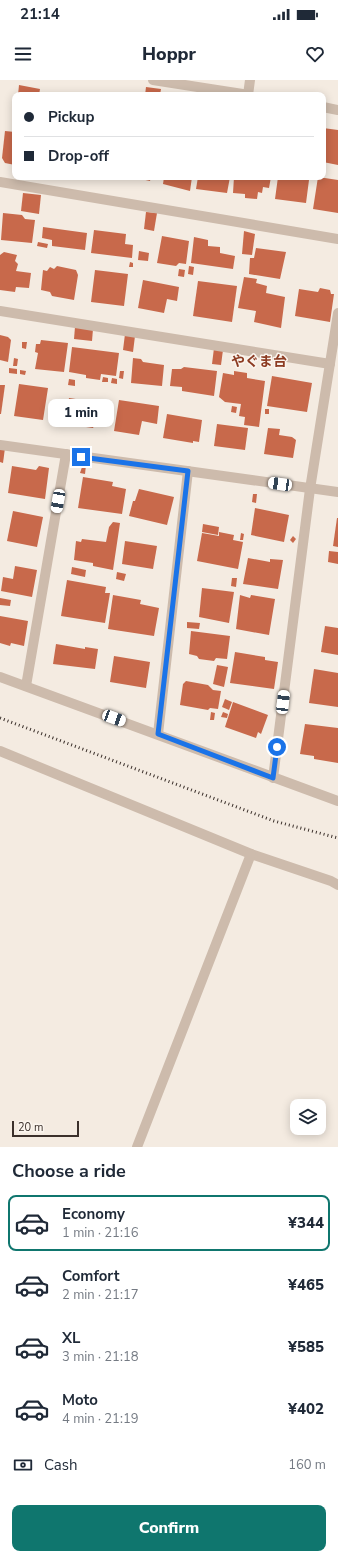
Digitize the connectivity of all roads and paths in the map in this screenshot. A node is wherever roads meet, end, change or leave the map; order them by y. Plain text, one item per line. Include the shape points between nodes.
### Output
1 (153, 80) edge
2 (250, 80) edge
3 (229, 92) edge
4 (248, 92) edge
5 (326, 108) edge
6 (338, 110) edge
7 (0, 182) edge
8 (338, 239) edge
9 (0, 311) edge
10 (338, 313) edge
11 (330, 364) junction
12 (0, 445) edge
13 (66, 454) junction
14 (188, 471) junction
15 (310, 489) junction
16 (338, 492) edge
17 (0, 677) edge
18 (26, 686) junction
19 (158, 734) junction
20 (0, 751) edge
21 (273, 778) junction
22 (338, 801) edge
23 (251, 854) junction
24 (338, 885) edge
25 (136, 1147) edge

1 - 3 street
2 - 4 street
5 - 6 street
7 - 8 street
9 - 11 street
10 - 11 street
11 - 15 street
12 - 13 street
13 - 14 street
13 - 18 street
14 - 15 street
14 - 19 street
15 - 16 street
15 - 21 street
17 - 18 street
18 - 19 street
19 - 21 street
20 - 23 street
21 - 22 street
23 - 24 street
23 - 25 street

